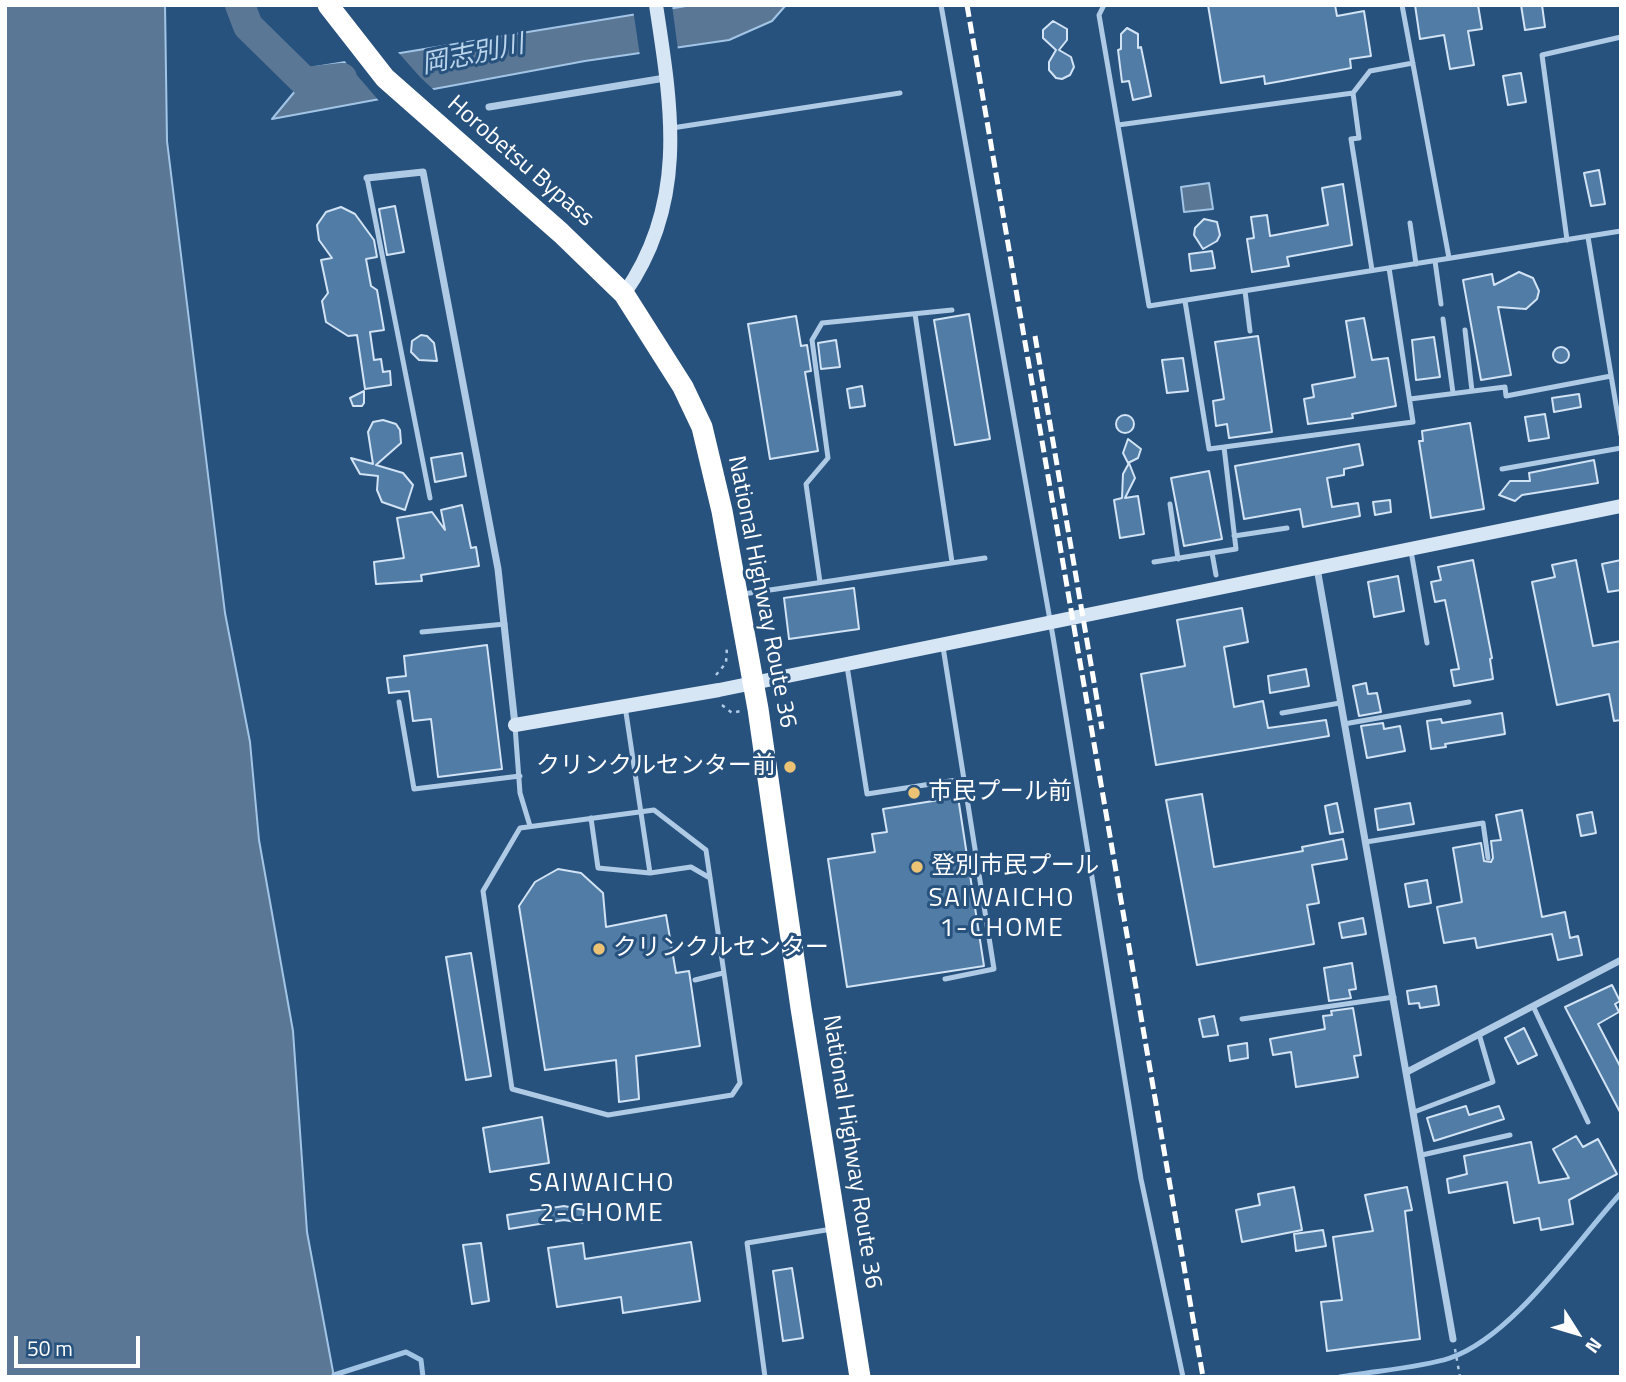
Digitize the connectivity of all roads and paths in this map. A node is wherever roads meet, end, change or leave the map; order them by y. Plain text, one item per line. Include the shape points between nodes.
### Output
1 (328, 5) edge
2 (656, 5) edge
3 (941, 5) edge
4 (1104, 5) edge
5 (1402, 5) edge
6 (1621, 37) edge
7 (1413, 63) junction
8 (665, 78) junction
9 (901, 93) dead end
10 (1353, 93) junction
11 (489, 107) dead end
12 (1118, 125) junction
13 (671, 129) junction
14 (367, 178) joint
15 (1410, 223) dead end
16 (1621, 231) edge
17 (1588, 237) junction
18 (1567, 240) junction
19 (1450, 258) junction
20 (1434, 261) junction
21 (1416, 264) junction
22 (1389, 268) junction
23 (1372, 270) junction
24 (1245, 291) junction
25 (624, 294) junction
26 (1185, 300) junction
27 (1441, 304) dead end
28 (952, 310) dead end
29 (915, 314) junction
30 (1443, 319) dead end
31 (1465, 330) dead end
32 (1250, 331) dead end
33 (1611, 376) junction
34 (1472, 391) junction
35 (1453, 393) junction
36 (1410, 398) junction
37 (1621, 434) edge
38 (1224, 447) junction
39 (1621, 448) edge
40 (1502, 470) dead end
41 (430, 498) dead end
42 (1170, 504) dead end
43 (1621, 506) edge
44 (1287, 528) dead end
45 (1234, 536) junction
46 (1410, 548) junction
47 (1212, 553) junction
48 (985, 558) dead end
49 (1178, 559) junction
50 (952, 562) junction
51 (1154, 562) dead end
52 (1317, 568) junction
53 (1216, 575) dead end
54 (820, 582) junction
55 (738, 595) junction
56 (1051, 623) junction
57 (505, 624) junction
58 (422, 632) dead end
59 (1427, 643) dead end
60 (943, 644) junction
61 (847, 663) junction
62 (754, 682) junction
63 (399, 702) dead end
64 (1469, 702) dead end
65 (1340, 703) junction
66 (625, 706) junction
67 (1282, 713) dead end
68 (1344, 724) junction
69 (515, 725) junction
70 (520, 776) junction
71 (963, 779) junction
72 (640, 810) junction
73 (591, 818) junction
74 (530, 826) junction
75 (1366, 842) junction
76 (1488, 858) dead end
77 (650, 873) junction
78 (710, 878) junction
79 (1621, 960) edge
80 (723, 973) junction
81 (945, 979) dead end
82 (695, 980) dead end
83 (1394, 997) junction
84 (1533, 1006) junction
85 (1242, 1019) dead end
86 (1479, 1034) junction
87 (1408, 1072) junction
88 (1414, 1112) junction
89 (1588, 1122) dead end
90 (1510, 1135) dead end
91 (1422, 1155) junction
92 (837, 1229) junction
93 (1453, 1339) joint
94 (765, 1377) edge
95 (860, 1377) edge
96 (1183, 1377) edge
97 (1460, 1377) edge

1 - 25 highway, Horobetsu Bypass via 385,78
2 - 8 street
3 - 56 lane
4 - 12 lane via 1099,15
5 - 7 lane
6 - 18 lane via 1542,55
7 - 10 lane via 1370,71
7 - 19 lane
8 - 11 street
8 - 13 street
9 - 13 lane
10 - 12 lane
10 - 23 lane via 1359,138 1351,139
12 - 26 lane via 1149,306
13 - 25 street via 668,197 649,254
14 - 41 lane
14 - 57 street via 423,172
15 - 21 lane
16 - 17 lane
17 - 18 lane
17 - 33 lane
18 - 19 lane
19 - 20 lane
20 - 21 lane
20 - 27 lane
21 - 22 lane
22 - 23 lane
22 - 36 lane
23 - 24 lane
24 - 26 lane
24 - 32 lane
25 - 55 highway, National Highway Route 36 via 683,387 702,427
26 - 38 lane via 1209,449
28 - 29 lane
29 - 50 lane
29 - 54 lane via 822,323 812,340 828,458 806,484
30 - 35 lane
31 - 34 lane
33 - 34 lane via 1506,396 1505,387
33 - 37 lane
34 - 35 lane
35 - 36 lane
36 - 38 lane via 1413,422
38 - 45 lane
39 - 40 lane
42 - 49 lane
43 - 46 street
44 - 45 lane
45 - 47 lane via 1236,549
46 - 52 street
46 - 59 lane
47 - 49 lane
47 - 53 lane
48 - 50 lane
49 - 51 lane
50 - 54 lane
52 - 56 street
52 - 65 street
54 - 55 lane
55 - 62 highway, National Highway Route 36
56 - 60 street
56 - 96 lane via 1141,1179
57 - 58 lane
57 - 69 street
60 - 61 street
60 - 71 lane
61 - 62 street
61 - 71 lane via 867,794
62 - 66 street
62 - 92 highway, National Highway Route 36
63 - 70 lane via 414,789
64 - 68 lane
65 - 67 lane
65 - 68 street
66 - 69 street
66 - 72 lane
68 - 75 street
69 - 70 lane
70 - 74 lane
71 - 81 lane via 994,970
72 - 73 lane
72 - 77 lane
72 - 78 lane via 654,810 706,850
73 - 74 lane
73 - 77 lane via 598,868
74 - 80 lane via 520,828 483,891 512,1088 608,1115 732,1095 740,1083
75 - 76 lane via 1483,824
75 - 83 street
77 - 78 lane via 691,867
78 - 80 lane
79 - 84 street
80 - 82 lane
83 - 85 lane
83 - 87 street
84 - 86 street
84 - 89 lane
86 - 87 street
86 - 88 lane via 1493,1082
87 - 88 street
88 - 91 street
90 - 91 lane
91 - 93 street
92 - 94 lane via 747,1243
92 - 95 highway, National Highway Route 36
93 - 97 path

